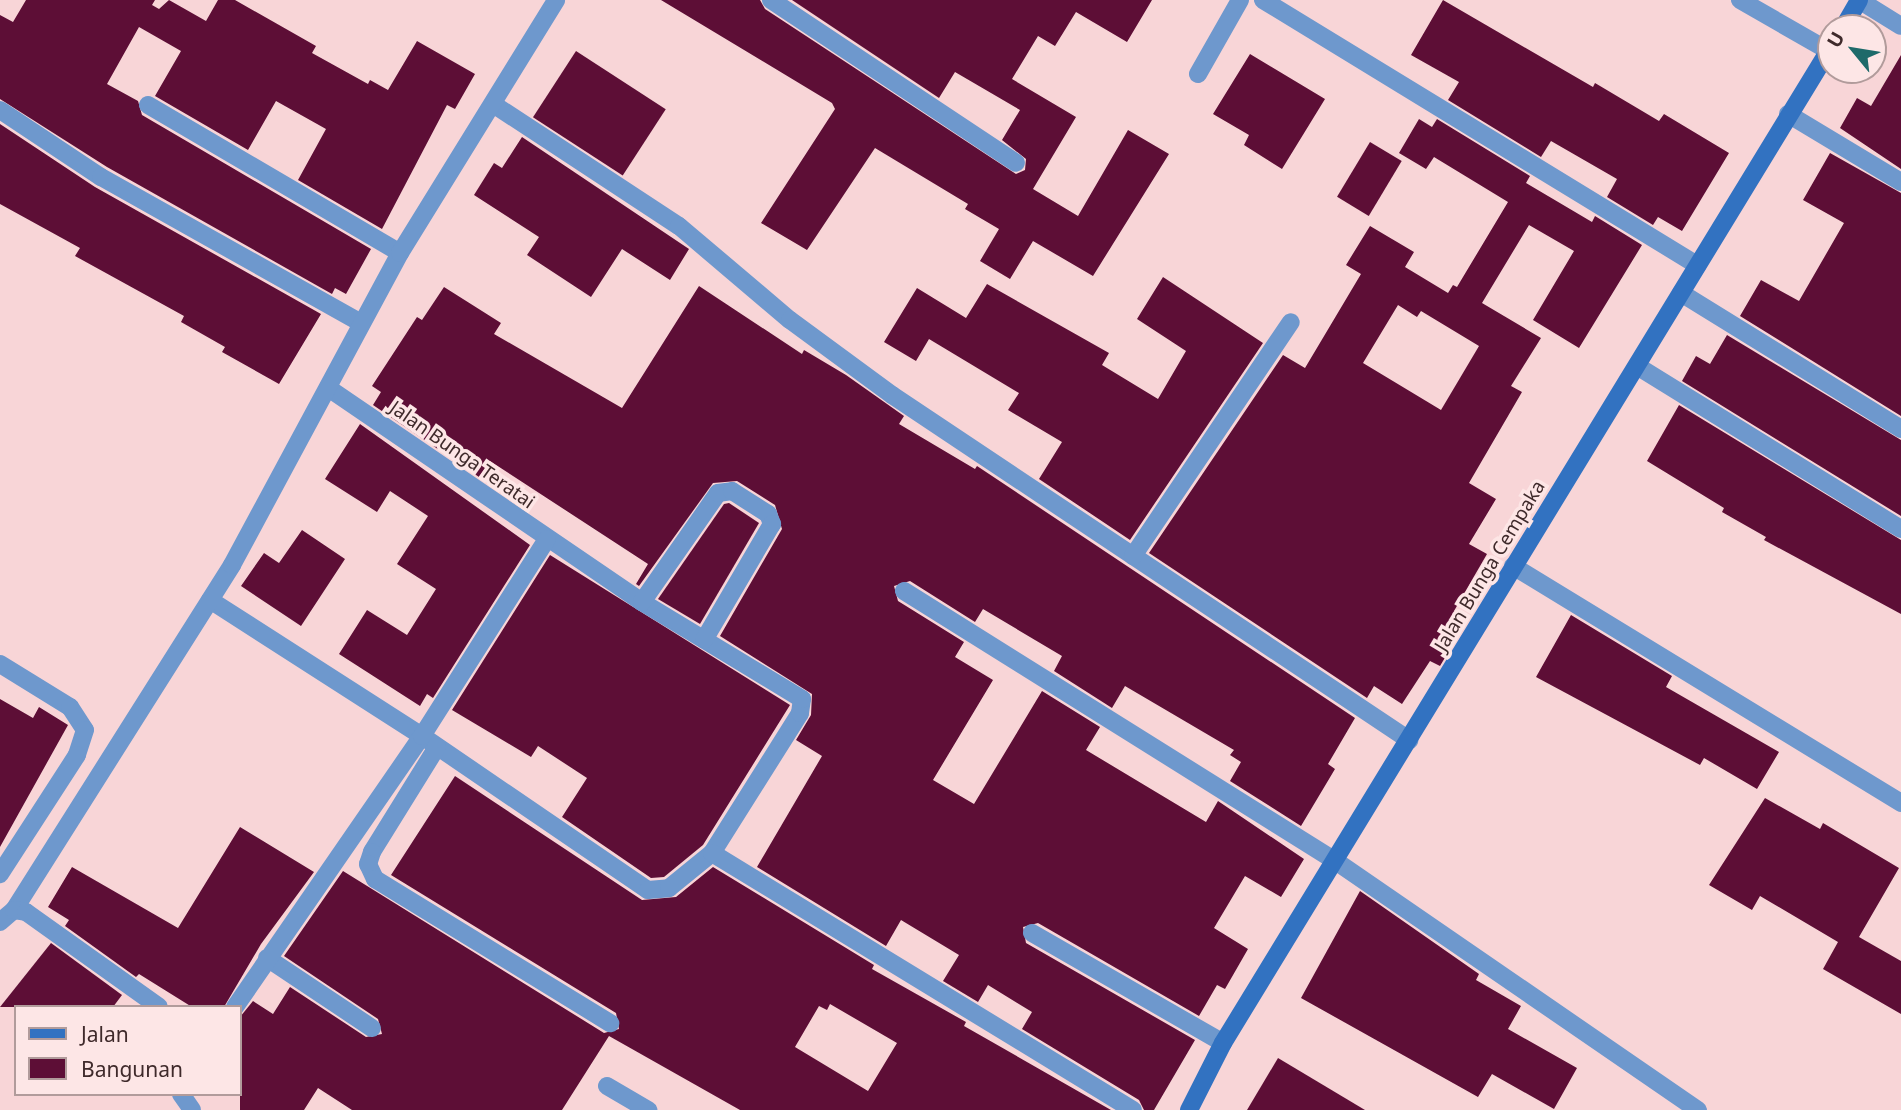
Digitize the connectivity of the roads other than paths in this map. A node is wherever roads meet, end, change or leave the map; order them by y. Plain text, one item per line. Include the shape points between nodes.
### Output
1 (556, 0) edge
2 (771, 0) edge
3 (1240, 0) edge
4 (1263, 0) edge
5 (1740, 0) edge
6 (1859, 0) edge
7 (1901, 26) edge
8 (1817, 42) edge
9 (1817, 69) edge
10 (1198, 74) dead end
11 (493, 104) junction
12 (148, 105) dead end
13 (0, 110) edge
14 (1788, 114) junction
15 (1016, 163) dead end
16 (1901, 182) edge
17 (400, 253) junction
18 (1697, 265) junction
19 (1681, 293) junction
20 (1291, 322) dead end
21 (362, 323) junction
22 (1637, 366) junction
23 (328, 388) junction
24 (1901, 429) edge
25 (1901, 529) edge
26 (547, 539) junction
27 (1133, 556) junction
28 (1513, 566) junction
29 (904, 591) dead end
30 (210, 600) junction
31 (642, 602) junction
32 (704, 640) junction
33 (0, 664) edge
34 (1409, 740) junction
35 (429, 741) junction
36 (1901, 803) edge
37 (712, 853) junction
38 (1337, 862) junction
39 (1, 870) edge
40 (14, 910) junction
41 (0, 922) edge
42 (1032, 933) dead end
43 (267, 958) junction
44 (156, 1005) edge
45 (236, 1005) edge
46 (610, 1023) dead end
47 (372, 1028) dead end
48 (1223, 1043) junction
49 (607, 1086) dead end
50 (648, 1110) edge
51 (1133, 1110) edge
52 (1189, 1110) edge
53 (1698, 1110) edge

1 - 11 street
2 - 15 street
3 - 10 street
4 - 18 street
5 - 8 street
6 - 7 street
9 - 14 street, Jalan Bunga Cempaka
11 - 17 street
11 - 27 street via 679,226 790,320
12 - 17 street
13 - 21 street via 101,177
14 - 16 street
14 - 18 street, Jalan Bunga Cempaka
17 - 21 street
18 - 19 street, Jalan Bunga Cempaka
19 - 22 street, Jalan Bunga Cempaka
19 - 24 street
20 - 27 street
21 - 23 street
22 - 25 street
22 - 28 street, Jalan Bunga Cempaka
23 - 26 street, Jalan Bunga Teratai
23 - 30 street
26 - 31 street, Jalan Bunga Teratai
26 - 35 street
27 - 34 street
28 - 34 street, Jalan Bunga Cempaka
28 - 36 street
29 - 38 street
30 - 35 street
30 - 40 street
31 - 32 street, Jalan Bunga Teratai
31 - 32 street via 718,493 732,491 768,514 772,524
32 - 37 street, Jalan Bunga Teratai via 802,699 803,708
33 - 39 street via 70,707 85,730 77,755
34 - 38 street, Jalan Bunga Cempaka
35 - 37 street via 641,887 670,888
35 - 43 street
35 - 46 street via 372,852 368,864 375,879
37 - 51 street
38 - 48 street, Jalan Bunga Cempaka
38 - 53 street
40 - 41 street
40 - 44 street via 48,925
42 - 48 street
43 - 45 street
43 - 47 street
48 - 52 street, Jalan Bunga Cempaka
49 - 50 street

